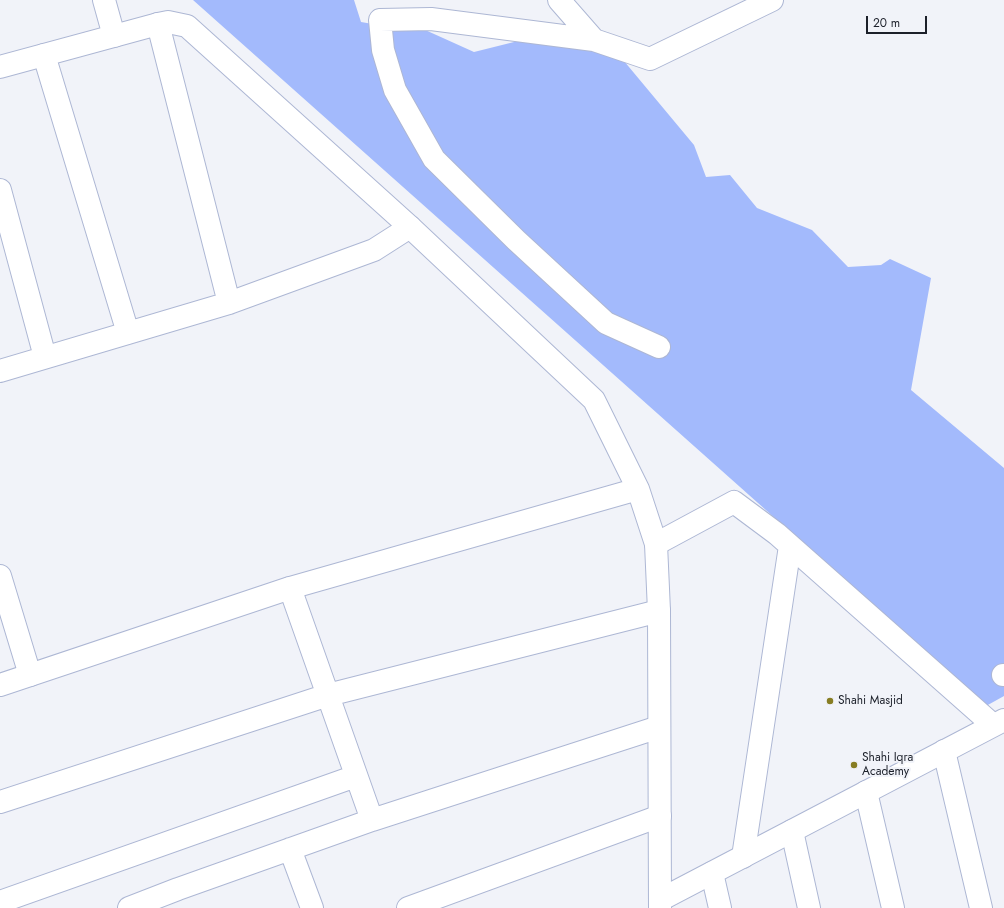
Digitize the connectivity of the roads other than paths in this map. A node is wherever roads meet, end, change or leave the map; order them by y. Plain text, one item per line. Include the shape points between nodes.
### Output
1 (104, 0) edge
2 (559, 0) edge
3 (772, 0) edge
4 (158, 24) junction
5 (114, 36) junction
6 (594, 40) junction
7 (44, 55) junction
8 (0, 67) edge
9 (0, 190) edge
10 (410, 227) junction
11 (229, 303) junction
12 (128, 333) junction
13 (659, 347) dead end
14 (45, 357) junction
15 (0, 371) edge
16 (638, 489) junction
17 (656, 544) junction
18 (790, 546) junction
19 (0, 576) edge
20 (290, 588) junction
21 (659, 611) junction
22 (30, 675) junction
23 (0, 685) edge
24 (328, 695) junction
25 (999, 723) edge
26 (660, 727) junction
27 (944, 751) junction
28 (356, 776) junction
29 (866, 792) junction
30 (0, 802) edge
31 (660, 816) junction
32 (372, 820) junction
33 (792, 831) junction
34 (290, 849) junction
35 (743, 857) junction
36 (712, 873) junction
37 (0, 902) edge
38 (659, 906) edge
39 (129, 908) edge
40 (312, 908) edge
41 (408, 908) edge
42 (720, 908) edge
43 (808, 908) edge
44 (893, 908) edge
45 (981, 908) edge

1 - 5 street
2 - 6 street
3 - 6 street via 650,59
4 - 5 street
4 - 10 street via 168,22 187,26
4 - 11 street
5 - 7 street
6 - 13 street via 431,20 380,20 383,50 395,90 434,159 516,240 606,323
7 - 8 street
7 - 12 street
9 - 14 street
10 - 11 street via 374,250
10 - 16 street via 594,400
11 - 12 street
12 - 14 street
14 - 15 street
16 - 17 street
16 - 20 street
17 - 18 street via 734,502
17 - 21 street
18 - 25 street
18 - 35 street
19 - 22 street
20 - 22 street
20 - 24 street
21 - 24 street
21 - 26 street
22 - 23 street
24 - 28 street
24 - 30 street
25 - 27 street
26 - 31 street
26 - 32 street
27 - 29 street
27 - 45 street
28 - 32 street
28 - 37 street
29 - 33 street
29 - 44 street
31 - 38 street
31 - 41 street
32 - 34 street
33 - 35 street
33 - 43 street
34 - 39 street
34 - 40 street
35 - 36 street
36 - 38 street
36 - 42 street

